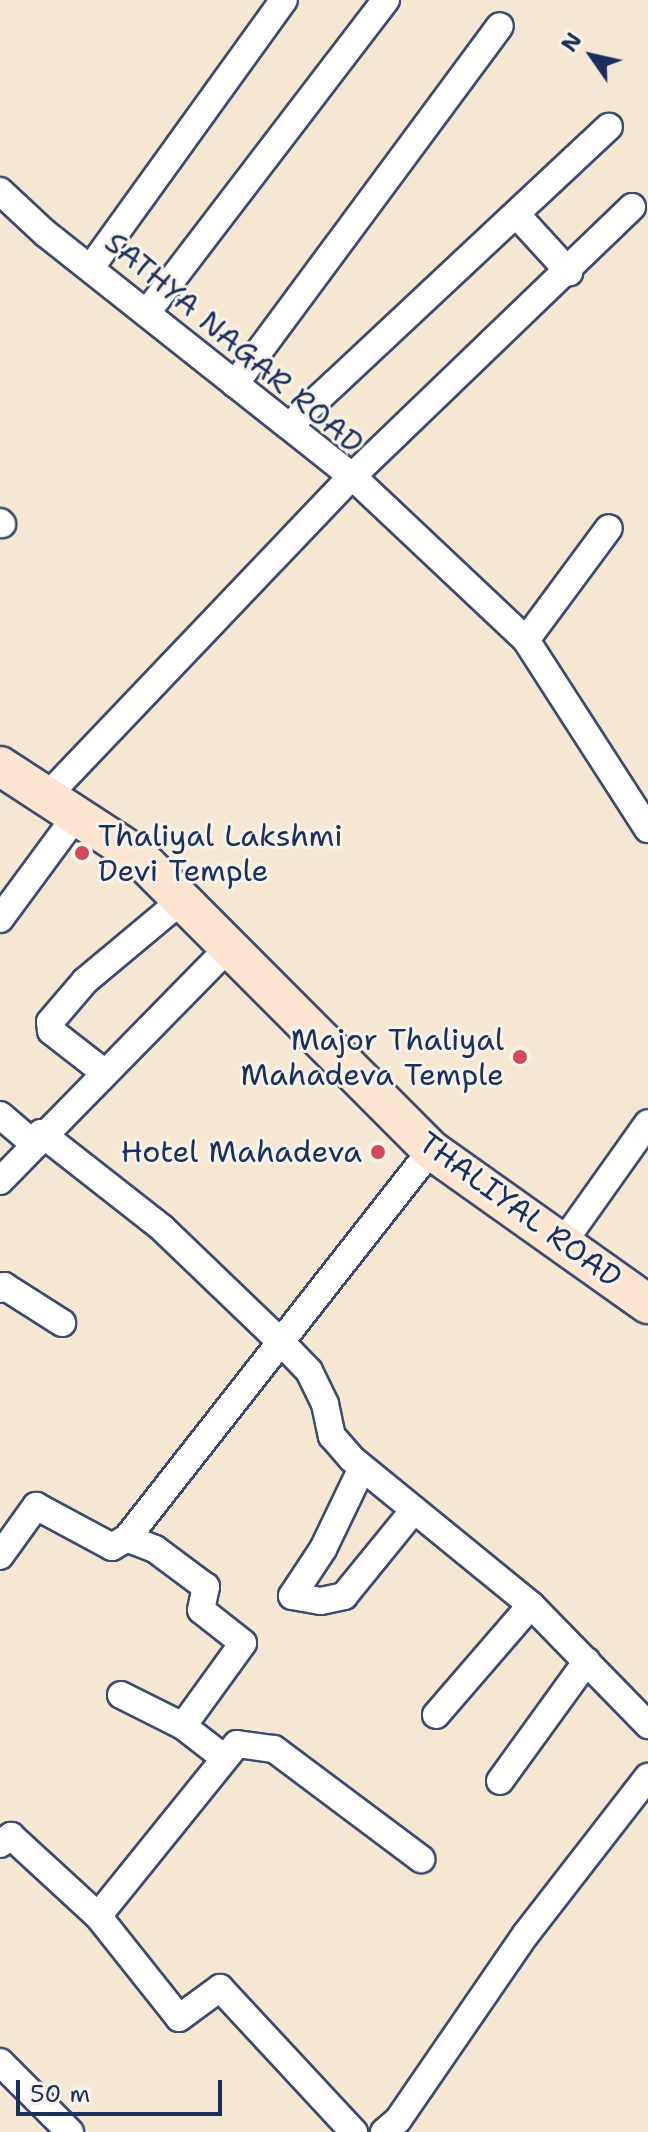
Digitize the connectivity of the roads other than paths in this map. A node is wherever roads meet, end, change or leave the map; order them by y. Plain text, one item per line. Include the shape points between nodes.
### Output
1 (284, 0) edge
2 (386, 0) edge
3 (500, 26) dead end
4 (609, 127) dead end
5 (0, 191) edge
6 (632, 207) dead end
7 (516, 214) junction
8 (92, 266) junction
9 (569, 272) junction
10 (148, 311) junction
11 (235, 384) junction
12 (289, 426) junction
13 (352, 476) junction
14 (609, 528) dead end
15 (526, 640) junction
16 (0, 766) edge
17 (61, 806) junction
18 (648, 829) edge
19 (182, 900) junction
20 (0, 919) edge
21 (228, 948) junction
22 (105, 1073) junction
23 (0, 1115) edge
24 (648, 1123) edge
25 (37, 1138) junction
26 (431, 1150) junction
27 (0, 1181) edge
28 (562, 1244) junction
29 (0, 1289) edge
30 (648, 1304) edge
31 (62, 1323) dead end
32 (283, 1344) junction
33 (362, 1468) junction
34 (414, 1510) junction
35 (127, 1538) junction
36 (0, 1556) edge
37 (531, 1605) junction
38 (587, 1661) junction
39 (121, 1695) dead end
40 (436, 1715) dead end
41 (648, 1725) edge
42 (183, 1726) junction
43 (223, 1757) junction
44 (648, 1777) edge
45 (500, 1781) dead end
46 (0, 1844) edge
47 (421, 1859) dead end
48 (98, 1916) junction
49 (0, 2062) edge
50 (396, 2128) edge
51 (70, 2132) edge
52 (354, 2132) edge

1 - 8 street
2 - 10 street
3 - 11 street
4 - 7 street
5 - 8 street, SATHYA NAGAR ROAD via 45,233
6 - 9 street
7 - 9 street
7 - 12 street
8 - 10 street, SATHYA NAGAR ROAD
9 - 13 street
10 - 11 street, SATHYA NAGAR ROAD
11 - 12 street, SATHYA NAGAR ROAD
12 - 13 street, SATHYA NAGAR ROAD
13 - 15 street
13 - 17 street, SATHYA NAGAR ROAD
14 - 15 street
15 - 18 street
16 - 17 street, THALIYAL ROAD
17 - 19 street, THALIYAL ROAD via 138,856
17 - 20 street, SATHYA NAGAR ROAD
19 - 21 street, THALIYAL ROAD
19 - 22 street via 85,981 50,1022 51,1031
21 - 22 street
21 - 26 street, THALIYAL ROAD
22 - 25 street
23 - 25 street
24 - 28 street
25 - 27 street
25 - 32 street via 162,1228
26 - 28 street, THALIYAL ROAD
26 - 32 street
28 - 30 street, THALIYAL ROAD
29 - 31 street via 4,1286
32 - 33 street via 309,1371 325,1404 332,1436
32 - 35 street
33 - 34 street
33 - 34 street via 323,1549 292,1596 321,1601 344,1596
34 - 37 street
35 - 36 street via 112,1547 36,1506
35 - 42 street via 155,1549 206,1587 201,1610 243,1643
37 - 38 street
37 - 40 street
38 - 41 street
38 - 45 street
39 - 42 street
42 - 43 street
43 - 47 street via 237,1744 274,1749
43 - 48 street
44 - 50 street via 526,1934
46 - 48 street via 11,1836
48 - 52 street via 179,2018 220,1988
49 - 51 street

